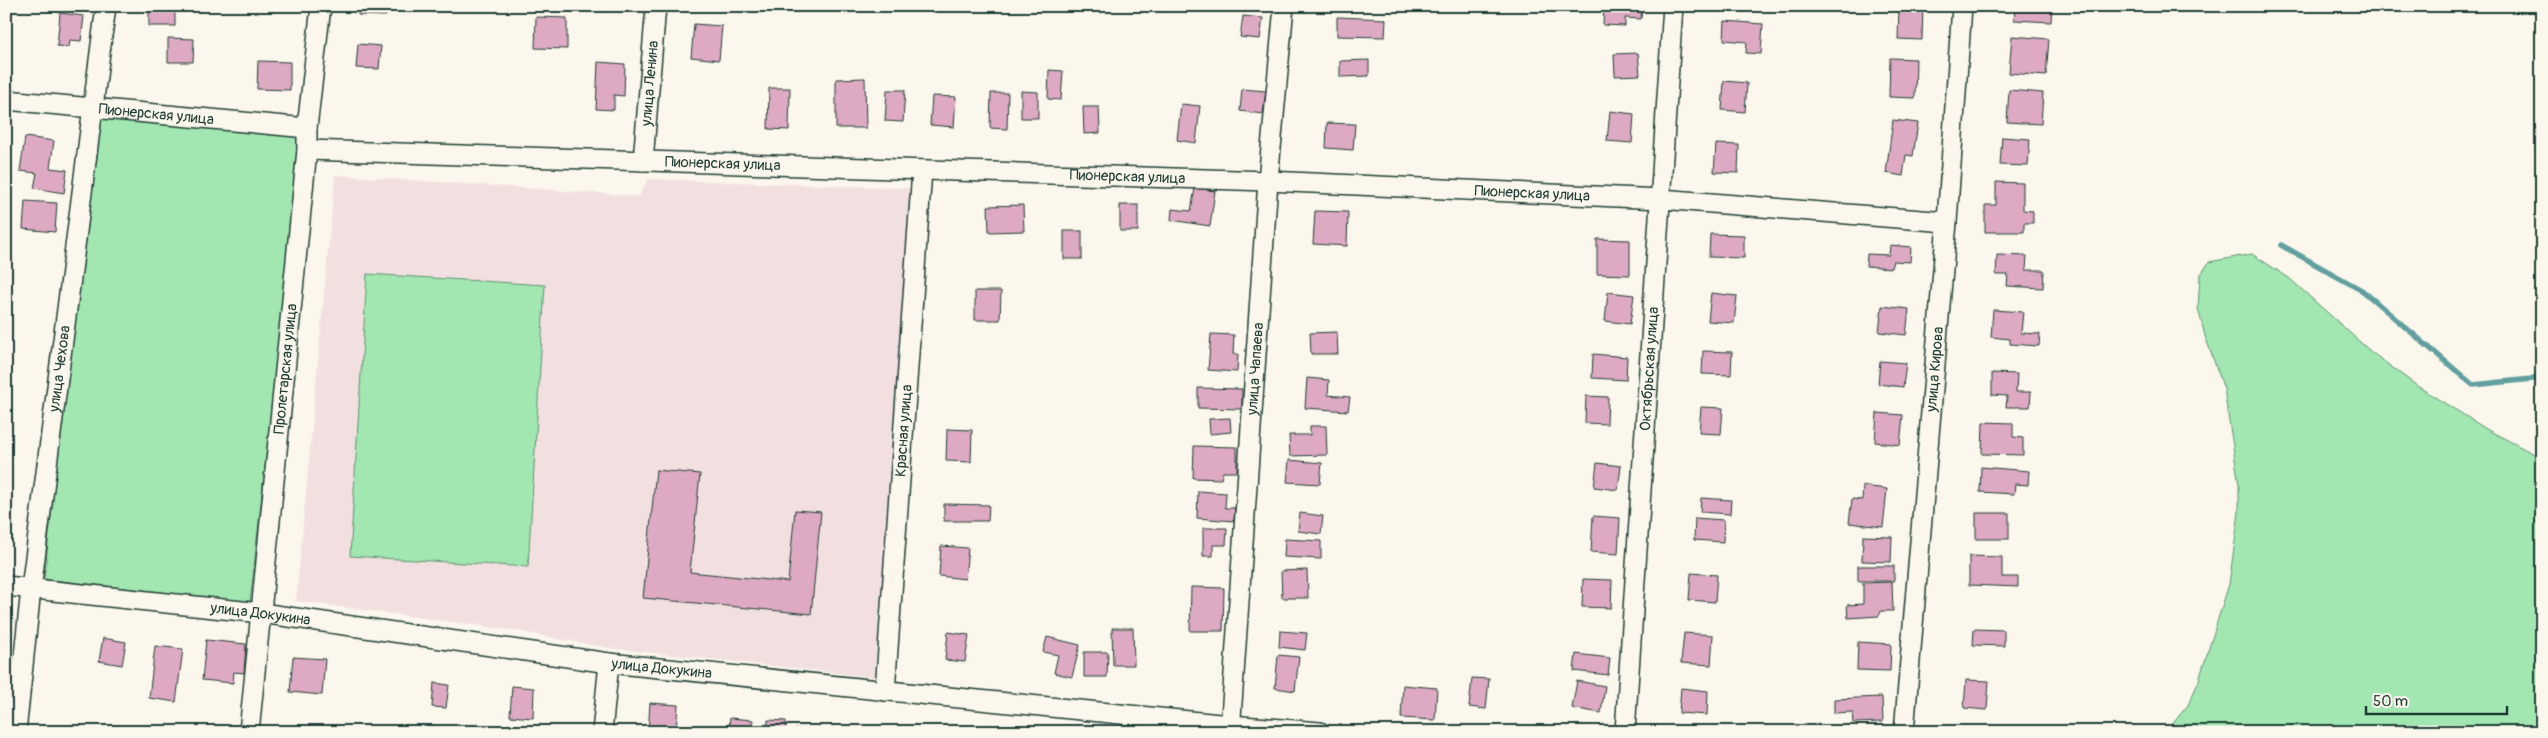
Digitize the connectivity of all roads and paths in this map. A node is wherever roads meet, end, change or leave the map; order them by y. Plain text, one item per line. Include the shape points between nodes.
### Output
1 (106, 6) edge
2 (321, 6) edge
3 (656, 6) edge
4 (1284, 6) edge
5 (1672, 6) edge
6 (1962, 6) edge
7 (6, 100) edge
8 (93, 108) junction
9 (307, 128) junction
10 (307, 150) junction
11 (643, 161) junction
12 (922, 170) junction
13 (1268, 181) junction
14 (1661, 200) junction
15 (1947, 222) junction
16 (6, 586) edge
17 (32, 589) junction
18 (261, 613) junction
19 (609, 663) junction
20 (884, 690) junction
21 (1230, 728) edge
22 (16, 732) edge
23 (250, 732) edge
24 (602, 732) edge
25 (1320, 732) edge
26 (1625, 732) edge
27 (1904, 732) edge

1 - 8 street, улица Чехова
2 - 9 street, Пролетарская улица
3 - 11 street, улица Ленина
4 - 13 street, улица Чапаева
5 - 14 street, Октябрьская улица
6 - 15 street, улица Кирова
7 - 8 street, Пионерская улица
8 - 9 street, Пионерская улица
8 - 17 street, улица Чехова
9 - 10 street, Пролетарская улица
10 - 11 street, Пионерская улица
10 - 18 street, Пролетарская улица
11 - 12 street, Пионерская улица
12 - 13 street, Пионерская улица
12 - 20 street, Красная улица
13 - 14 street, Пионерская улица
13 - 21 street, улица Чапаева
14 - 15 street, Пионерская улица
14 - 26 street, Октябрьская улица
15 - 27 street, улица Кирова
16 - 17 street, улица Докукина
17 - 18 street, улица Докукина
17 - 22 street, улица Чехова
18 - 19 street, улица Докукина
18 - 23 street, Пролетарская улица
19 - 20 street, улица Докукина
19 - 24 street
20 - 21 street, улица Докукина
21 - 25 street, улица Докукина

